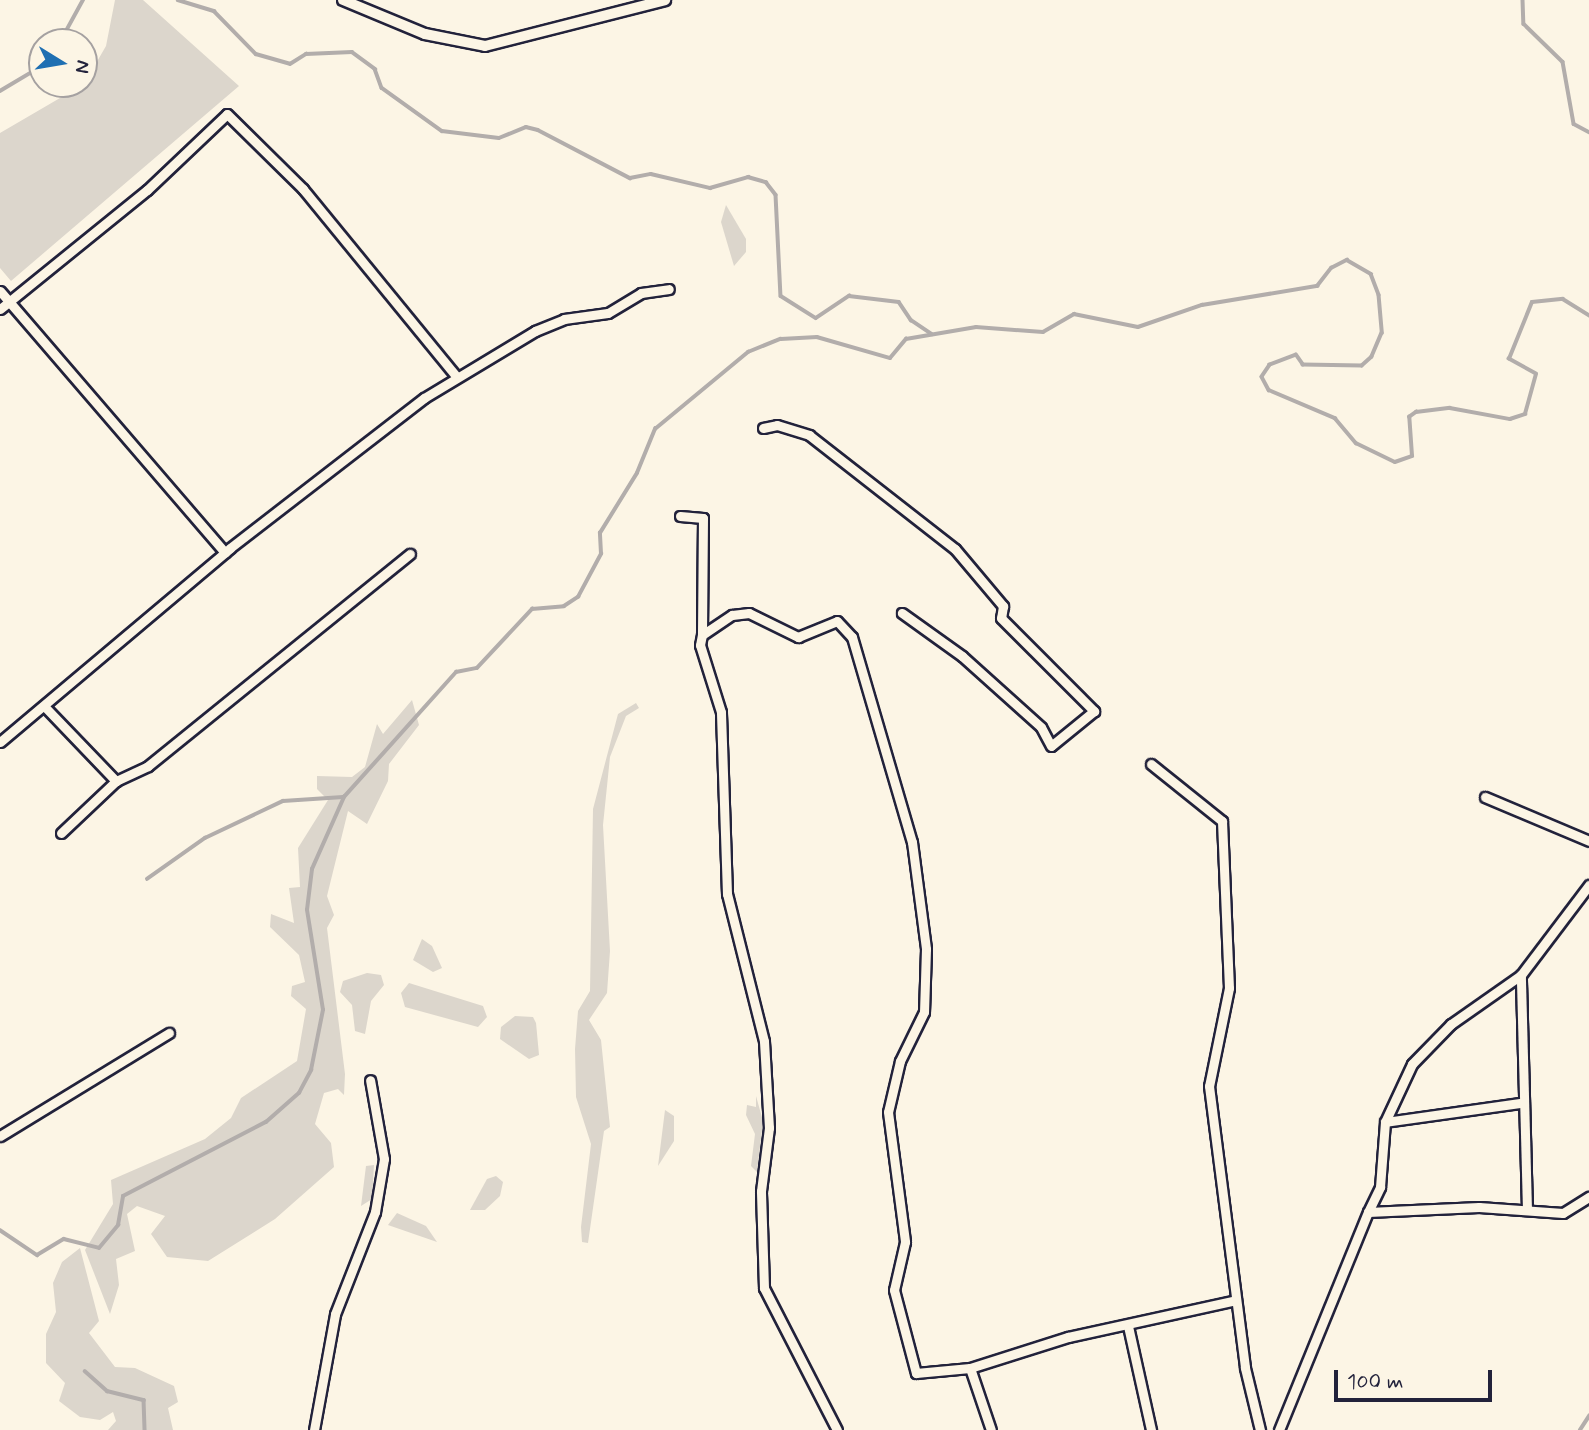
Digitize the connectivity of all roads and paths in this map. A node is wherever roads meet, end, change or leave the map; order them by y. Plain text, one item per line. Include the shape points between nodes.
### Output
1 (343, 0) edge
2 (665, 0) edge
3 (668, 289) dead end
4 (0, 291) edge
5 (9, 302) junction
6 (0, 309) edge
7 (457, 377) junction
8 (763, 428) dead end
9 (680, 516) dead end
10 (225, 553) junction
11 (411, 554) dead end
12 (902, 613) dead end
13 (702, 635) junction
14 (45, 706) junction
15 (0, 742) edge
16 (1151, 764) dead end
17 (116, 781) junction
18 (1485, 797) dead end
19 (61, 833) dead end
20 (1589, 841) edge
21 (1589, 885) edge
22 (1521, 975) junction
23 (169, 1033) dead end
24 (370, 1080) dead end
25 (1521, 1103) junction
26 (1385, 1122) junction
27 (0, 1136) edge
28 (1589, 1197) edge
29 (1527, 1210) junction
30 (1368, 1212) junction
31 (1236, 1300) junction
32 (1128, 1326) junction
33 (970, 1368) junction
34 (314, 1430) edge
35 (837, 1430) edge
36 (992, 1430) edge
37 (1150, 1430) edge
38 (1260, 1430) edge
39 (1279, 1430) edge

1 - 2 street via 425,34 485,46
3 - 7 street via 641,293 608,313 555,323
4 - 5 street
5 - 6 street
5 - 7 street via 148,190 227,114 303,189
5 - 10 street
7 - 10 street via 344,456
8 - 12 street via 777,425 809,435 934,531 1003,606 1001,618 1094,711 1051,746 1041,727 962,656
9 - 13 street via 703,518
10 - 14 street
11 - 17 street via 148,766
13 - 33 street via 717,621 749,613 787,635 836,621 852,637 912,842 926,949 925,1012 900,1061 888,1112 905,1242 894,1290 916,1373
13 - 35 street via 721,712 727,894 764,1041 769,1128 761,1191 764,1288
14 - 15 street
14 - 17 street
16 - 31 street via 1222,821 1229,989 1209,1086
17 - 19 street
18 - 20 street
21 - 22 street
22 - 25 street
22 - 26 street via 1432,1042 1395,1093
23 - 27 street
24 - 34 street via 384,1159 375,1212 335,1314
25 - 26 street
25 - 29 street
26 - 30 street via 1380,1187
28 - 29 street via 1563,1213
29 - 30 street
30 - 39 street
31 - 32 street
31 - 38 street
32 - 33 street via 1017,1350
32 - 37 street
33 - 36 street

